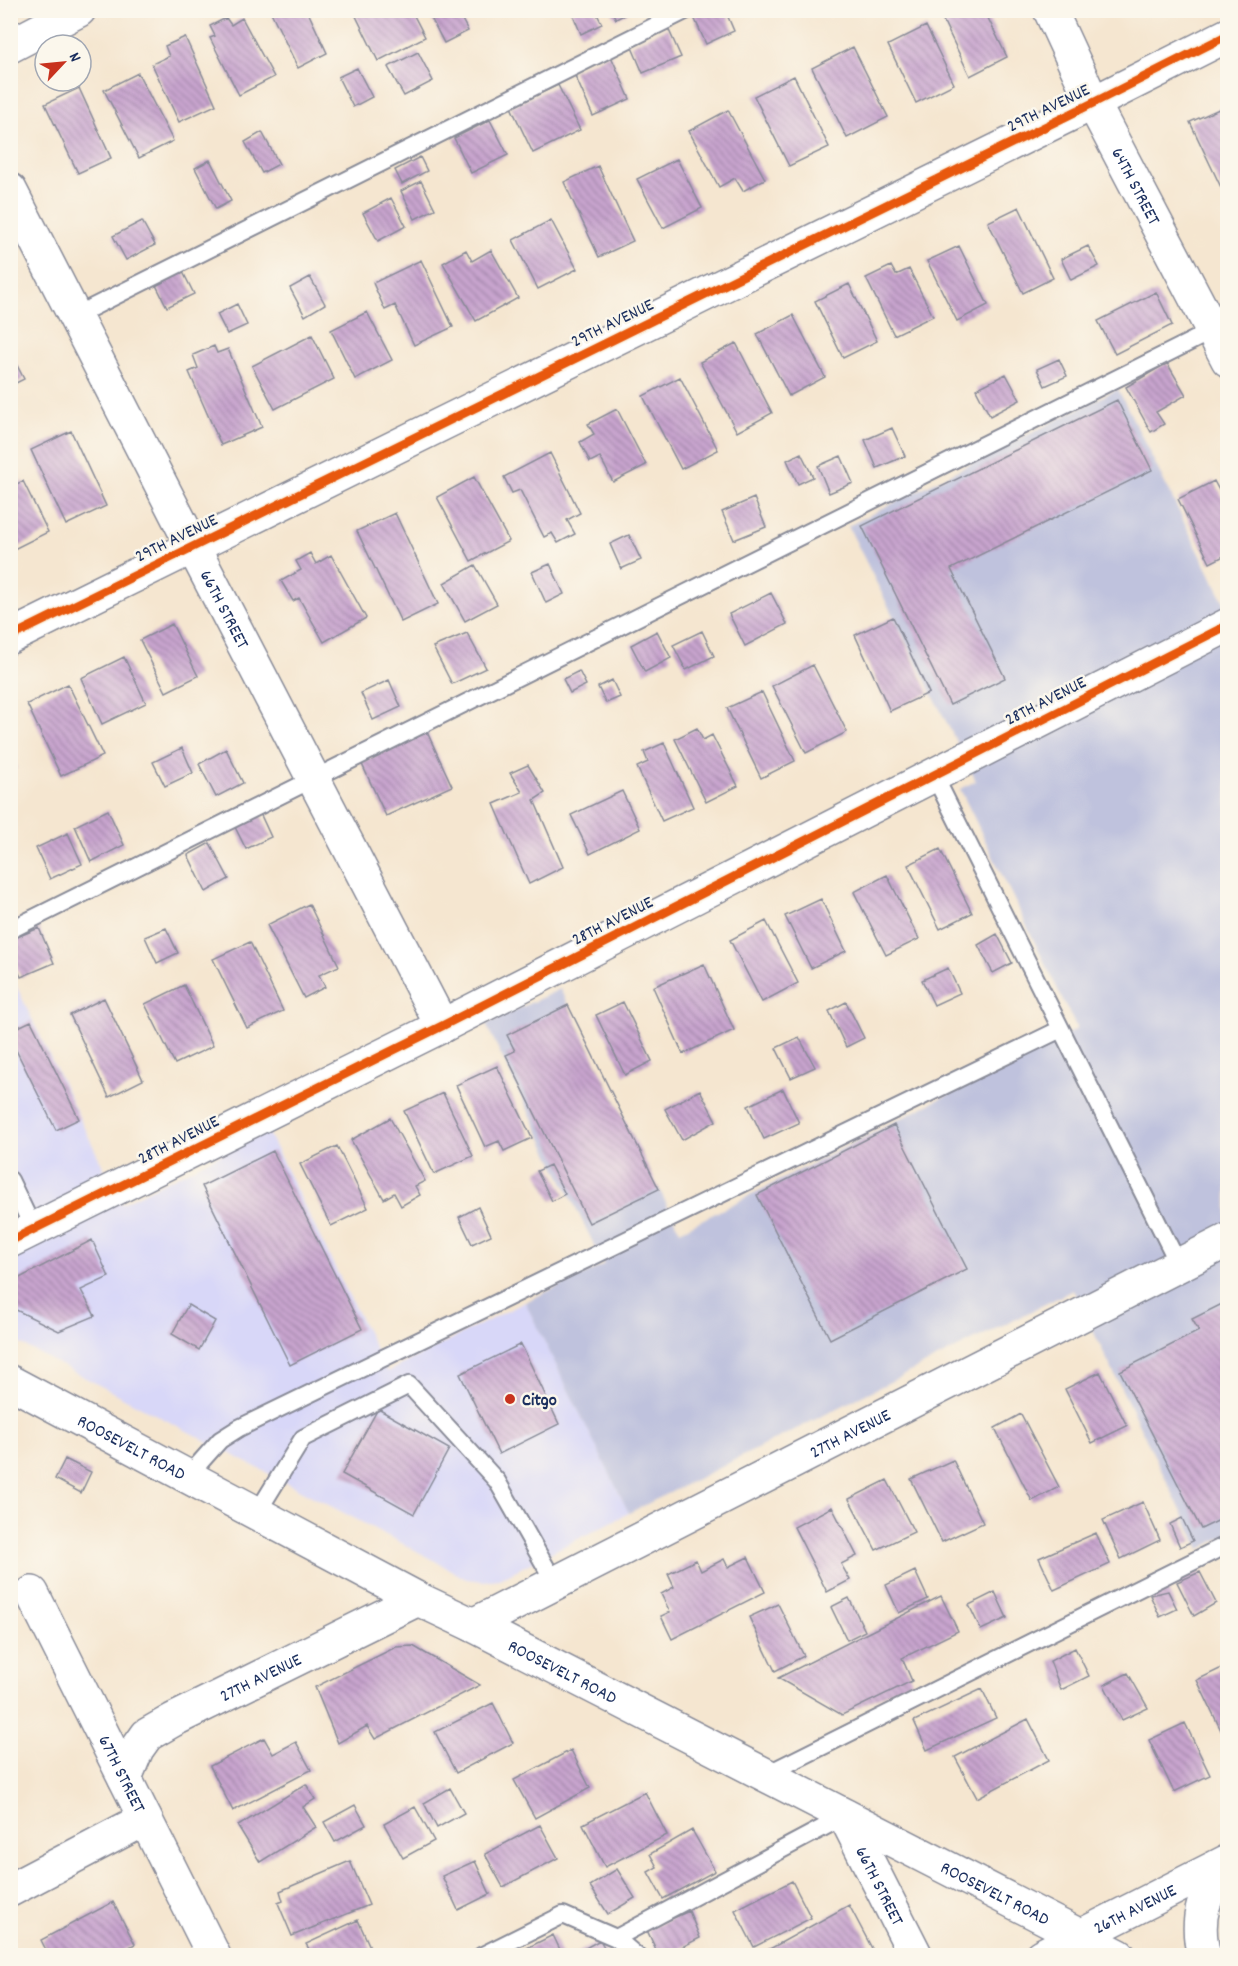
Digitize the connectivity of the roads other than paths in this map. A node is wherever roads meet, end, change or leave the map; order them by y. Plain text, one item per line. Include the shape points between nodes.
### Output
1 (79, 10) edge
2 (687, 10) edge
3 (1050, 10) edge
4 (1227, 35) edge
5 (10, 46) edge
6 (1093, 103) junction
7 (10, 190) edge
8 (75, 316) junction
9 (1220, 327) edge
10 (1227, 360) edge
11 (193, 547) junction
12 (1227, 626) edge
13 (10, 637) edge
14 (934, 775) junction
15 (314, 779) junction
16 (10, 930) edge
17 (442, 1026) junction
18 (1061, 1029) junction
19 (10, 1180) edge
20 (22, 1236) edge
21 (1227, 1240) edge
22 (1179, 1265) junction
23 (10, 1382) edge
24 (188, 1476) junction
25 (257, 1513) junction
26 (1227, 1544) edge
27 (555, 1583) junction
28 (32, 1593) dead end
29 (418, 1599) junction
30 (473, 1625) junction
31 (765, 1775) junction
32 (125, 1779) junction
33 (845, 1816) junction
34 (145, 1819) junction
35 (1227, 1862) edge
36 (10, 1890) edge
37 (1080, 1936) junction
38 (616, 1938) junction
39 (214, 1956) edge
40 (481, 1956) edge
41 (637, 1956) edge
42 (916, 1956) edge
43 (1041, 1956) edge
44 (1119, 1956) edge
45 (1204, 1956) edge

1 - 5 street
2 - 8 lane
3 - 6 street, 64TH STREET
4 - 6 street, 29TH AVENUE
6 - 9 street, 64TH STREET
6 - 11 street, 29TH AVENUE
7 - 8 street, 66TH STREET
8 - 11 street, 66TH STREET
9 - 10 street, 64TH STREET
9 - 15 lane
11 - 13 street, 29TH AVENUE
11 - 15 street, 66TH STREET
12 - 14 street, 28TH AVENUE
14 - 17 street, 28TH AVENUE
14 - 18 lane
15 - 16 lane
15 - 17 street, 66TH STREET
17 - 20 street, 28TH AVENUE
18 - 22 lane
18 - 24 lane via 239,1428 220,1440
19 - 20 lane
21 - 22 street, 27TH AVENUE
22 - 27 street, 27TH AVENUE
23 - 24 street, ROOSEVELT ROAD
24 - 25 street, ROOSEVELT ROAD
25 - 27 lane via 303,1438 409,1385 497,1481
25 - 29 street, ROOSEVELT ROAD
26 - 31 lane
27 - 30 street, 27TH AVENUE
28 - 32 street, 67TH STREET
29 - 30 street, ROOSEVELT ROAD
29 - 32 street, 27TH AVENUE via 147,1735 136,1749
30 - 31 street, ROOSEVELT ROAD
31 - 33 street, ROOSEVELT ROAD
32 - 34 street, 67TH STREET
33 - 37 street, ROOSEVELT ROAD
33 - 38 lane
33 - 42 street, 66TH STREET
34 - 36 street
34 - 39 street, 67TH STREET
35 - 37 street, 26TH AVENUE
35 - 45 street via 1204,1898 1200,1916
37 - 43 street, 26TH AVENUE
37 - 44 street, ROOSEVELT ROAD
38 - 40 lane via 563,1915
38 - 41 lane

